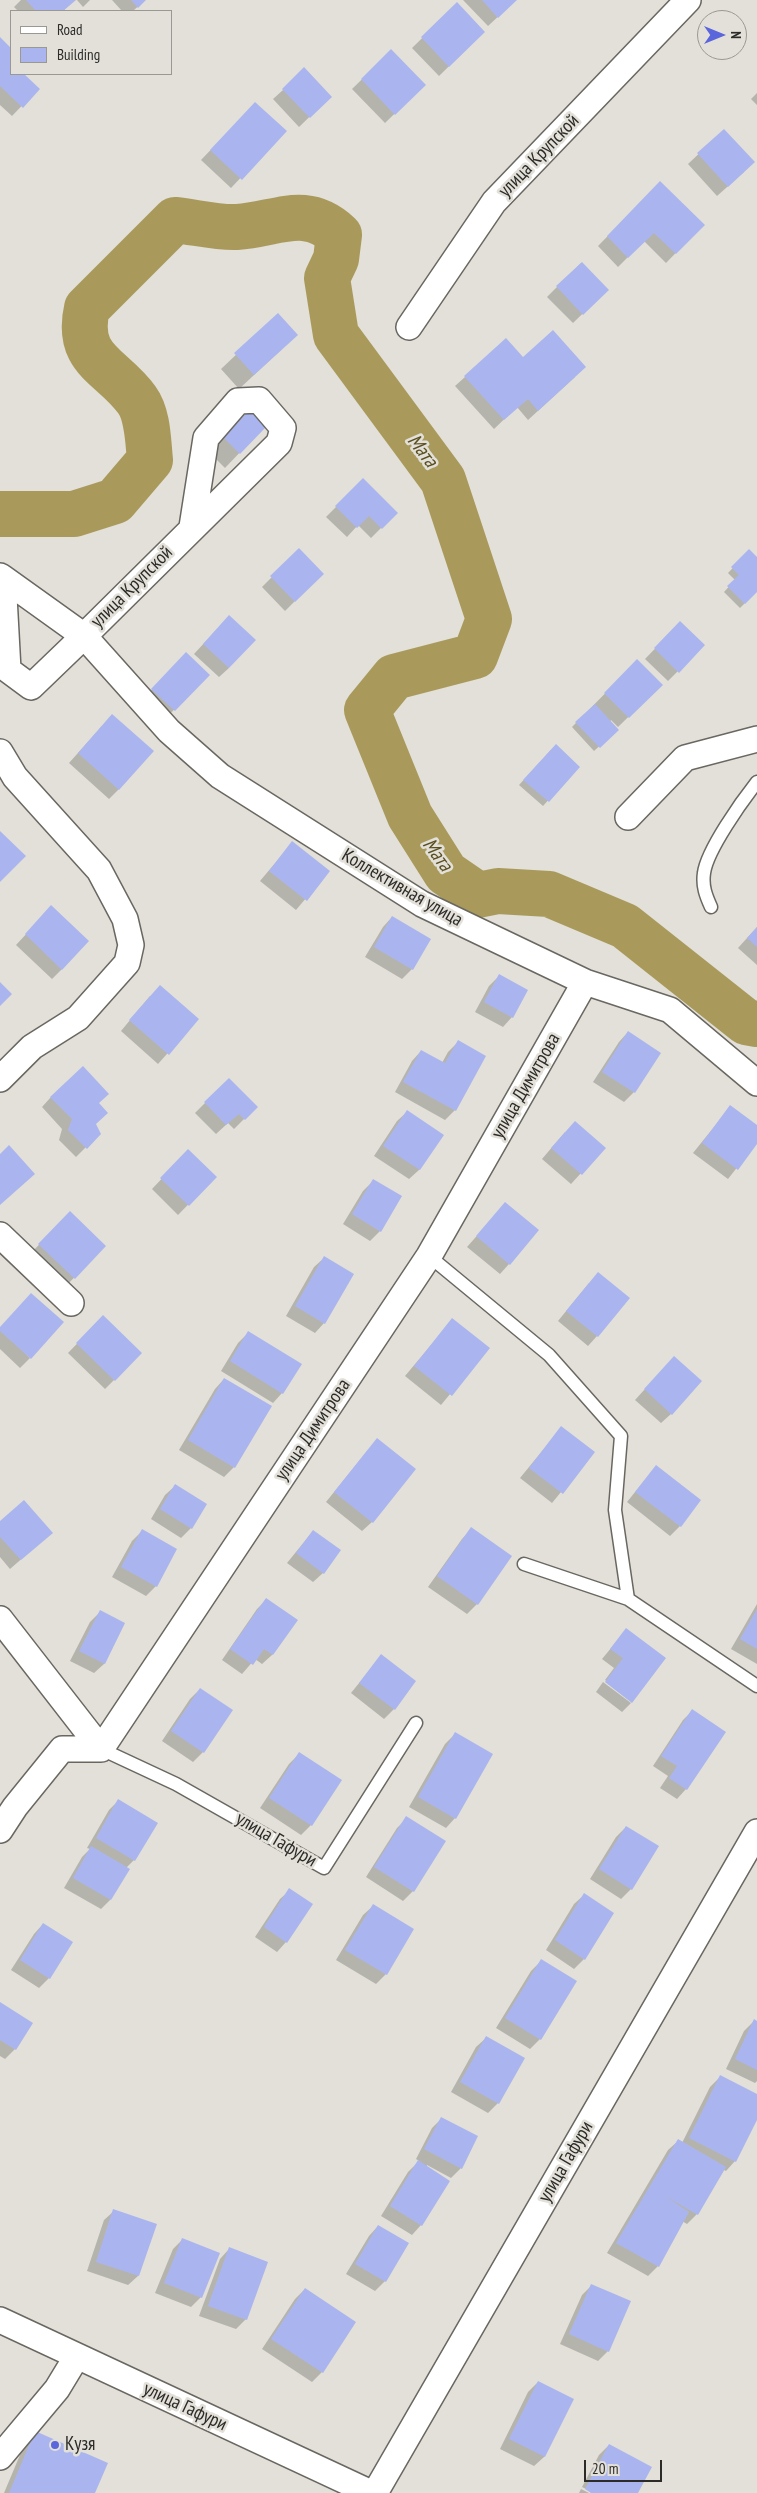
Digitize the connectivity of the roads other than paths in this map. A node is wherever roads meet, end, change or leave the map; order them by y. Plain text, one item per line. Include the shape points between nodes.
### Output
1 (688, 0) edge
2 (409, 328) dead end
3 (192, 527) junction
4 (1, 580) edge
5 (84, 636) junction
6 (4, 680) edge
7 (757, 739) edge
8 (0, 752) edge
9 (757, 782) edge
10 (628, 818) dead end
11 (711, 907) dead end
12 (584, 982) junction
13 (0, 1079) edge
14 (757, 1083) edge
15 (0, 1235) edge
16 (429, 1256) junction
17 (71, 1303) dead end
18 (524, 1564) dead end
19 (628, 1599) junction
20 (0, 1620) edge
21 (757, 1686) edge
22 (416, 1723) dead end
23 (101, 1748) junction
24 (0, 1830) edge
25 (757, 1832) edge
26 (0, 2320) edge
27 (77, 2356) junction
28 (0, 2457) edge
29 (371, 2493) edge
30 (375, 2493) edge

1 - 2 street, улица Крупской via 494,202
3 - 3 street, улица Крупской via 206,438 238,401 259,400 283,428 280,443
3 - 5 street, улица Крупской
4 - 5 street, улица Крупской
4 - 6 street
5 - 6 street via 31,688
5 - 12 street, Коллективная улица via 170,731 220,776 422,904
7 - 10 street via 685,758
8 - 13 street via 16,777 99,870 125,920 131,945 127,963 78,1018 32,1047
9 - 11 lane via 714,847 704,872 704,894
12 - 14 street, Коллективная улица via 670,1010
12 - 16 street, улица Димитрова
15 - 17 street
16 - 19 lane via 549,1355 621,1436 615,1510
16 - 23 street, улица Димитрова
18 - 19 lane
19 - 21 lane
20 - 23 street
22 - 23 lane, улица Гафури via 324,1868 176,1784
23 - 24 street via 62,1748
25 - 30 street, улица Гафури
26 - 27 street, улица Гафури
27 - 28 street via 57,2389
27 - 29 street, улица Гафури

